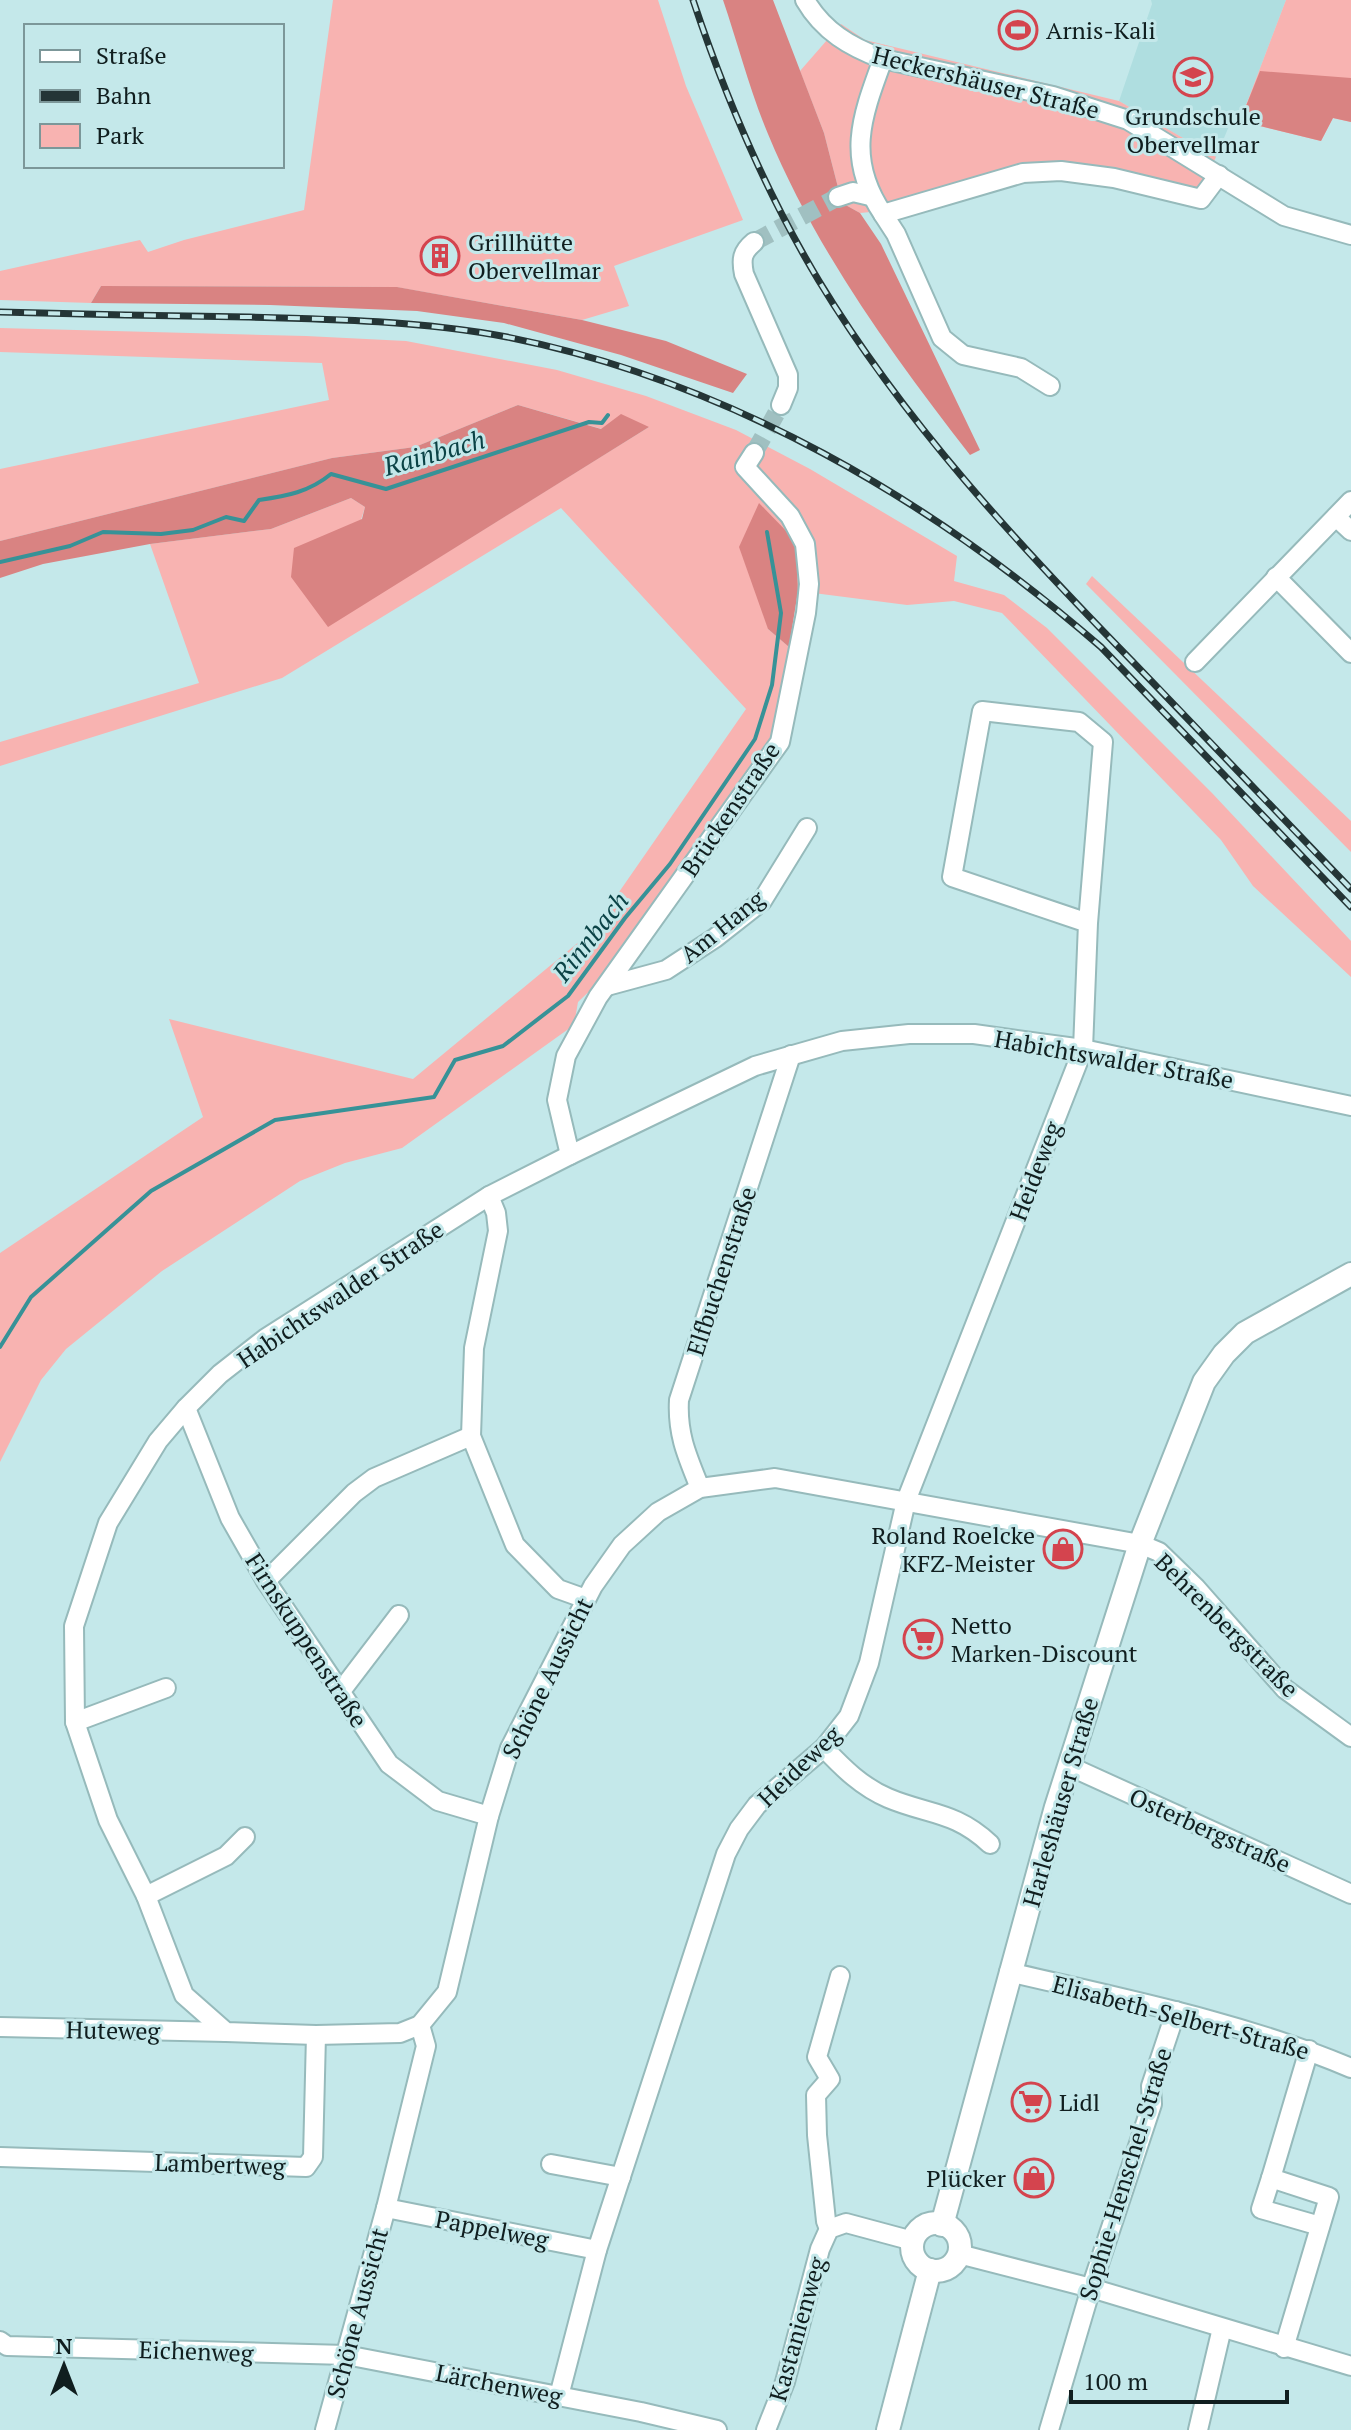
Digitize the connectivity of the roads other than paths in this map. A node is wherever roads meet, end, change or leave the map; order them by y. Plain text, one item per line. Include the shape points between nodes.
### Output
1 (805, 0) edge
2 (883, 59) junction
3 (1219, 175) junction
4 (870, 196) junction
5 (838, 197) tunnel mouth
6 (885, 214) junction
7 (1351, 235) edge
8 (754, 242) dead end
9 (1050, 386) dead end
10 (781, 405) tunnel mouth
11 (754, 453) tunnel mouth
12 (1351, 501) edge
13 (1336, 517) junction
14 (1351, 531) edge
15 (1276, 577) junction
16 (1351, 653) edge
17 (1195, 662) dead end
18 (807, 828) dead end
19 (1088, 923) junction
20 (607, 986) junction
21 (1083, 1049) junction
22 (791, 1055) junction
23 (1351, 1106) edge
24 (570, 1155) junction
25 (489, 1196) junction
26 (1351, 1274) edge
27 (186, 1408) junction
28 (471, 1436) junction
29 (700, 1488) junction
30 (906, 1501) junction
31 (1140, 1544) junction
32 (266, 1581) junction
33 (586, 1599) junction
34 (399, 1615) dead end
35 (166, 1688) dead end
36 (341, 1691) junction
37 (75, 1722) junction
38 (1351, 1737) edge
39 (824, 1748) junction
40 (1069, 1766) junction
41 (489, 1816) junction
42 (245, 1837) dead end
43 (990, 1844) dead end
44 (1351, 1894) edge
45 (146, 1896) junction
46 (1009, 1972) junction
47 (840, 1976) dead end
48 (1176, 2011) junction
49 (420, 2025) junction
50 (0, 2027) edge
51 (226, 2032) junction
52 (316, 2035) junction
53 (1309, 2050) junction
54 (1351, 2068) edge
55 (0, 2157) edge
56 (551, 2164) dead end
57 (621, 2177) junction
58 (1271, 2178) junction
59 (386, 2208) junction
60 (942, 2225) junction
61 (1320, 2226) junction
62 (829, 2229) junction
63 (913, 2241) junction
64 (597, 2250) junction
65 (959, 2254) junction
66 (927, 2269) junction
67 (1091, 2288) junction
68 (1222, 2328) junction
69 (0, 2341) edge
70 (1284, 2348) junction
71 (346, 2355) junction
72 (1351, 2366) edge
73 (559, 2396) junction
74 (325, 2430) edge
75 (717, 2430) edge
76 (766, 2430) edge
77 (888, 2430) edge
78 (1049, 2430) edge
79 (1198, 2430) edge

1 - 2 street, Heckershäuser Straße via 844,42
2 - 3 street, Heckershäuser Straße via 1053,96 1128,120
2 - 4 street via 860,129 861,163
3 - 6 street via 1201,199 1114,178 1061,171 1023,173
3 - 7 street, Heckershäuser Straße via 1284,216
4 - 5 street via 853,192
4 - 6 street
6 - 9 street via 942,338 963,355 1021,368
8 - 10 street via 741,261 788,375
11 - 20 street, Brückenstraße via 745,467 790,516 805,544 809,584 780,742
12 - 13 street
13 - 14 street
13 - 15 street
15 - 16 street
15 - 17 street
18 - 20 street, Am Hang via 762,901 666,970
19 - 19 street, Heideweg via 1103,742 1079,722 982,711 952,877
19 - 21 street, Heideweg
20 - 24 street, Brückenstraße via 566,1056 557,1100
21 - 22 street, Habichtswalder Straße via 974,1034 909,1034 842,1041
21 - 23 street, Habichtswalder Straße
21 - 30 street, Heideweg
22 - 24 street, Habichtswalder Straße via 755,1066
22 - 29 street, Elfbuchenstraße via 679,1400 683,1446
24 - 25 street, Habichtswalder Straße
25 - 27 street, Habichtswalder Straße via 266,1338
25 - 28 street via 498,1231 474,1348
26 - 31 main road, Harleshäuser Straße via 1245,1333 1224,1354 1204,1382
27 - 32 street, Firnskuppenstraße via 230,1518
27 - 37 street, Habichtswalder Straße via 158,1441 108,1523 74,1626
28 - 32 street via 374,1478
28 - 33 street via 515,1545 558,1589
29 - 30 street, Schöne Aussicht via 775,1478
29 - 33 street, Schöne Aussicht via 658,1512 622,1545
30 - 31 street, Schöne Aussicht
30 - 39 street, Heideweg via 869,1663 849,1716
31 - 38 street, Behrenbergstraße via 1159,1552 1196,1588 1285,1689
31 - 40 main road, Harleshäuser Straße
32 - 36 street, Firnskuppenstraße
33 - 41 street, Schöne Aussicht via 510,1748
34 - 36 street
35 - 37 street
36 - 41 street, Firnskuppenstraße via 389,1764 438,1801
37 - 45 street, Habichtswalder Straße via 108,1820
39 - 43 street via 850,1774 888,1798 949,1816
39 - 57 street, Heideweg via 757,1805 726,1854
40 - 44 street, Osterbergstraße
40 - 46 main road, Harleshäuser Straße
41 - 49 street, Schöne Aussicht via 447,1992
42 - 45 street via 226,1856
45 - 51 street, Habichtswalder Straße via 184,1995
46 - 48 street, Elisabeth-Selbert-Straße
46 - 60 main road, Harleshäuser Straße
47 - 62 street, Kastanienweg via 817,2057 830,2079 816,2095
48 - 53 street, Elisabeth-Selbert-Straße
48 - 67 street, Sophie-Henschel-Straße via 1151,2086 1152,2104
49 - 52 street via 400,2033
49 - 59 street, Schöne Aussicht via 426,2046
50 - 51 street, Huteweg
51 - 52 street
52 - 55 street, Lambertweg via 313,2157 306,2167
53 - 54 street, Elisabeth-Selbert-Straße
53 - 58 street
56 - 57 street
57 - 64 street, Heideweg
58 - 61 street via 1329,2197
58 - 61 street via 1261,2209
59 - 64 street, Pappelweg
59 - 71 street, Schöne Aussicht
60 - 63 main road via 924,2227
60 - 65 main road via 957,2236
61 - 70 street
62 - 63 street, Kastanienweg via 846,2223
62 - 76 street, Kastanienweg
63 - 66 main road via 913,2254
64 - 73 street, Heideweg
65 - 66 main road via 948,2268
65 - 67 street
66 - 77 main road
67 - 68 street
67 - 78 street, Sophie-Henschel-Straße
68 - 70 street
68 - 79 street
69 - 71 street, Eichenweg via 7,2346
70 - 72 street
71 - 73 street, Lärchenweg
71 - 74 street, Schöne Aussicht
73 - 75 street, Lärchenweg

